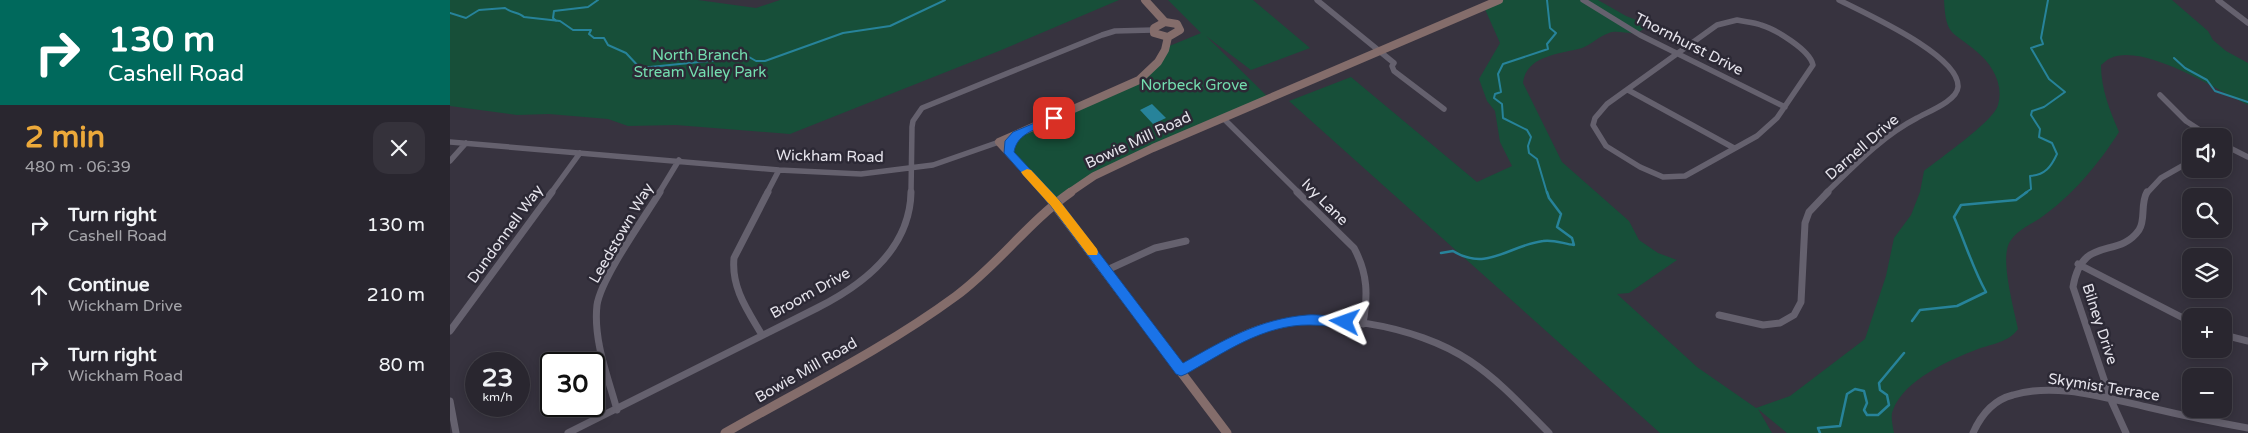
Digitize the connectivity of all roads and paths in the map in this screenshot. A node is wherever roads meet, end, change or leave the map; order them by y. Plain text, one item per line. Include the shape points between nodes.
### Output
1 (1145, 0) edge
2 (1317, 0) edge
3 (1499, 0) edge
4 (1583, 0) edge
5 (1839, 0) edge
6 (2218, 0) edge
7 (1165, 22) junction
8 (2248, 23) edge
9 (1153, 30) junction
10 (1168, 37) junction
11 (1380, 51) junction
12 (1678, 54) junction
13 (1628, 90) junction
14 (2160, 94) dead end
15 (1785, 107) junction
16 (1444, 109) dead end
17 (1223, 118) junction
18 (2198, 128) edge
19 (1017, 134) junction
20 (450, 142) edge
21 (999, 142) junction
22 (466, 144) junction
23 (1734, 148) junction
24 (2232, 149) edge
25 (580, 152) junction
26 (1009, 153) junction
27 (2248, 157) edge
28 (678, 160) junction
29 (450, 161) edge
30 (2182, 166) edge
31 (912, 169) junction
32 (780, 170) junction
33 (1055, 203) junction
34 (1186, 241) dead end
35 (2078, 264) junction
36 (1107, 270) junction
37 (1719, 315) dead end
38 (2182, 317) edge
39 (1363, 324) junction
40 (450, 331) edge
41 (762, 335) junction
42 (2232, 337) edge
43 (2248, 341) edge
44 (1181, 370) junction
45 (2111, 400) junction
46 (450, 401) edge
47 (617, 410) junction
48 (2248, 428) edge
49 (456, 433) edge
50 (568, 433) edge
51 (726, 433) edge
52 (1227, 433) edge
53 (1549, 433) edge
54 (1973, 433) edge
55 (2126, 433) edge

1 - 7 street
2 - 11 street
3 - 11 street, Bowie Mill Road
4 - 12 street, Thornhurst Drive
5 - 37 street, Darnell Drive via 1937,53 1953,70 1958,90 1940,106 1890,136 1816,202 1805,223 1801,302 1794,316 1780,323 1763,325
6 - 8 street
7 - 9 street
7 - 10 street, Wickham Road via 1174,22 1181,28 1176,35
9 - 10 street via 1157,36
9 - 31 street, Broom Drive via 1115,31 1102,35 922,108 913,122
10 - 19 street, Wickham Road via 1161,59 1140,80
11 - 16 street via 1394,63 1394,71
11 - 17 street, Bowie Mill Road
12 - 13 street
12 - 15 street, Thornhurst Drive
12 - 15 street via 1727,21 1762,25 1805,50 1812,59 1813,64
13 - 23 street
13 - 23 street via 1602,109 1593,125 1606,146 1640,167 1663,177 1686,176
14 - 18 street
15 - 23 street via 1757,136
17 - 33 street, Bowie Mill Road via 1113,166
17 - 39 street, Ivy Lane via 1354,248 1368,278 1369,293
19 - 21 street, Wickham Road
19 - 26 street via 1011,141
20 - 22 street, Wickham Road
21 - 26 street
21 - 31 street, Wickham Road
22 - 25 street, Wickham Road
22 - 29 street
24 - 27 street
25 - 28 street, Wickham Road
25 - 40 street, Dundonnell Way
26 - 33 street
28 - 32 street, Wickham Road
28 - 47 street, Leedstown Way via 606,280 600,296 598,329
30 - 35 street, Bilney Drive via 2155,181 2145,195 2142,225 2137,232 2085,256
31 - 32 street, Wickham Road via 862,174
31 - 41 street, Broom Drive via 908,219 884,260 848,290
32 - 41 street via 734,258 732,268 735,284
33 - 36 street
33 - 51 street, Bowie Mill Road via 957,295 906,330
34 - 36 street via 1169,242
35 - 38 street
35 - 45 street, Bilney Drive via 2072,287
36 - 44 street
39 - 44 street via 1309,320 1276,324 1258,329
39 - 53 street via 1419,336 1469,360 1497,382
41 - 47 street, Broom Drive
42 - 43 street
44 - 52 street
45 - 48 street, Skymist Terrace
45 - 54 street, Skymist Terrace via 2052,390 2012,395 1984,413
45 - 55 street, Bilney Drive
46 - 49 street
47 - 50 street, Broom Drive

